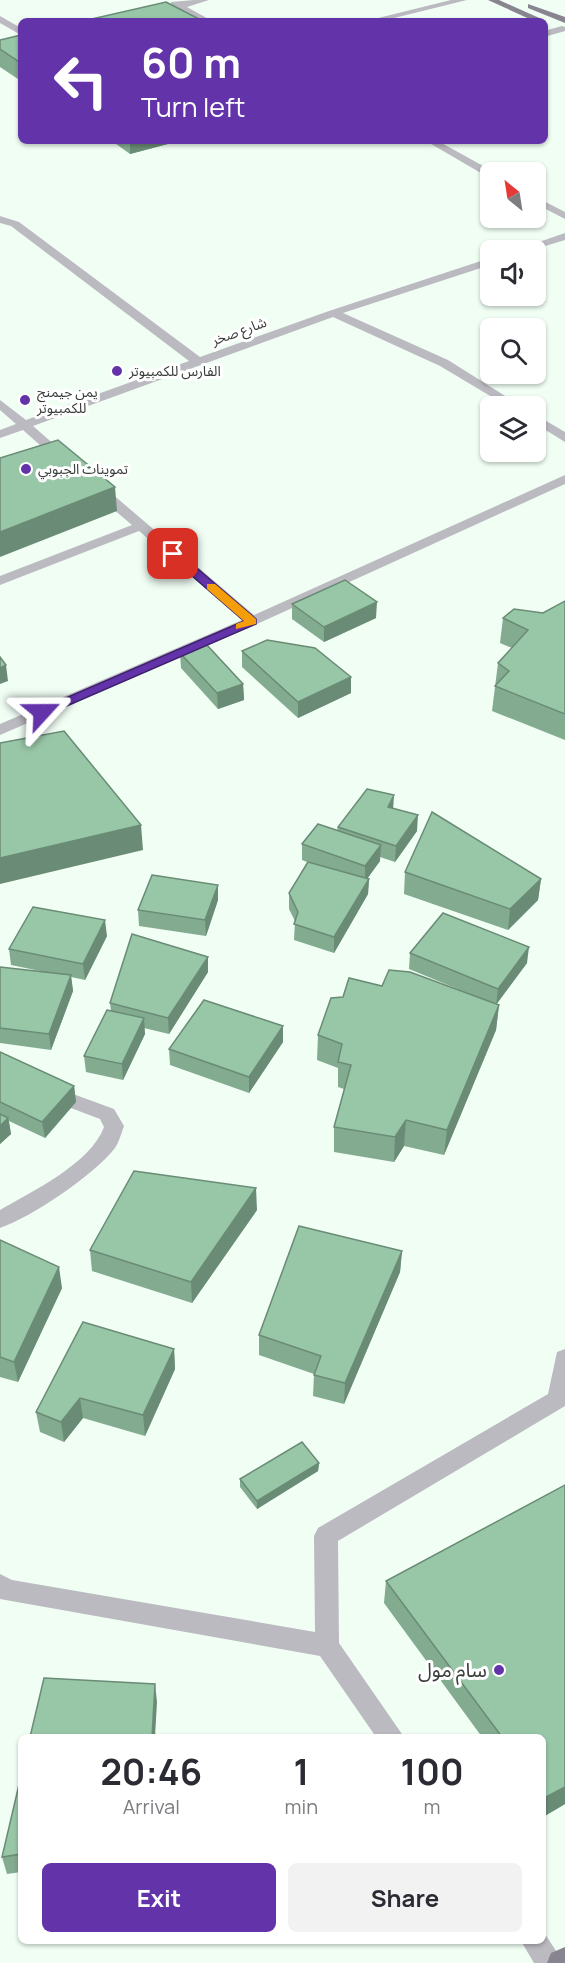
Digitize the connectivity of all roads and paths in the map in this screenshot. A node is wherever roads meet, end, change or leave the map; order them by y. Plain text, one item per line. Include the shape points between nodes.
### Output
1 (163, 0) edge
2 (205, 0) edge
3 (463, 0) edge
4 (492, 0) edge
5 (517, 0) edge
6 (179, 6) junction
7 (128, 18) edge
8 (202, 18) edge
9 (383, 18) edge
10 (534, 18) edge
11 (0, 19) edge
12 (548, 23) edge
13 (564, 27) edge
14 (18, 30) edge
15 (548, 33) edge
16 (436, 144) edge
17 (480, 168) edge
18 (546, 206) edge
19 (565, 216) edge
20 (0, 219) edge
21 (565, 236) edge
22 (546, 242) edge
23 (480, 264) edge
24 (333, 313) junction
25 (198, 362) junction
26 (498, 396) edge
27 (0, 404) edge
28 (24, 425) junction
29 (546, 426) edge
30 (0, 434) edge
31 (565, 438) edge
32 (565, 478) edge
33 (141, 526) junction
34 (0, 581) edge
35 (252, 621) junction
36 (0, 730) edge
37 (32, 1086) edge
38 (0, 1220) edge
39 (565, 1358) edge
40 (0, 1585) edge
41 (327, 1646) junction
42 (389, 1734) edge
43 (537, 1944) edge
44 (565, 1961) edge
45 (550, 1963) edge
46 (561, 1963) edge

1 - 6 street
2 - 6 street
3 - 9 street
4 - 10 main road
5 - 13 main road
6 - 7 street
6 - 8 street
11 - 14 street
12 - 13 main road
13 - 15 street
16 - 17 street
18 - 19 street
20 - 25 street via 15,224
21 - 22 street
23 - 24 street, شارع صخر
24 - 25 street, شارع صخر
24 - 26 street via 444,363
25 - 28 street, شارع صخر
27 - 28 street
28 - 30 street, شارع صخر
28 - 33 street
29 - 31 street
32 - 35 street
33 - 34 street
33 - 35 street
35 - 36 street
37 - 38 street via 107,1114 115,1126 114,1135 108,1146 78,1172
39 - 41 street via 558,1399 326,1536
40 - 41 street via 6,1590
41 - 42 street
43 - 45 street
44 - 46 main road

